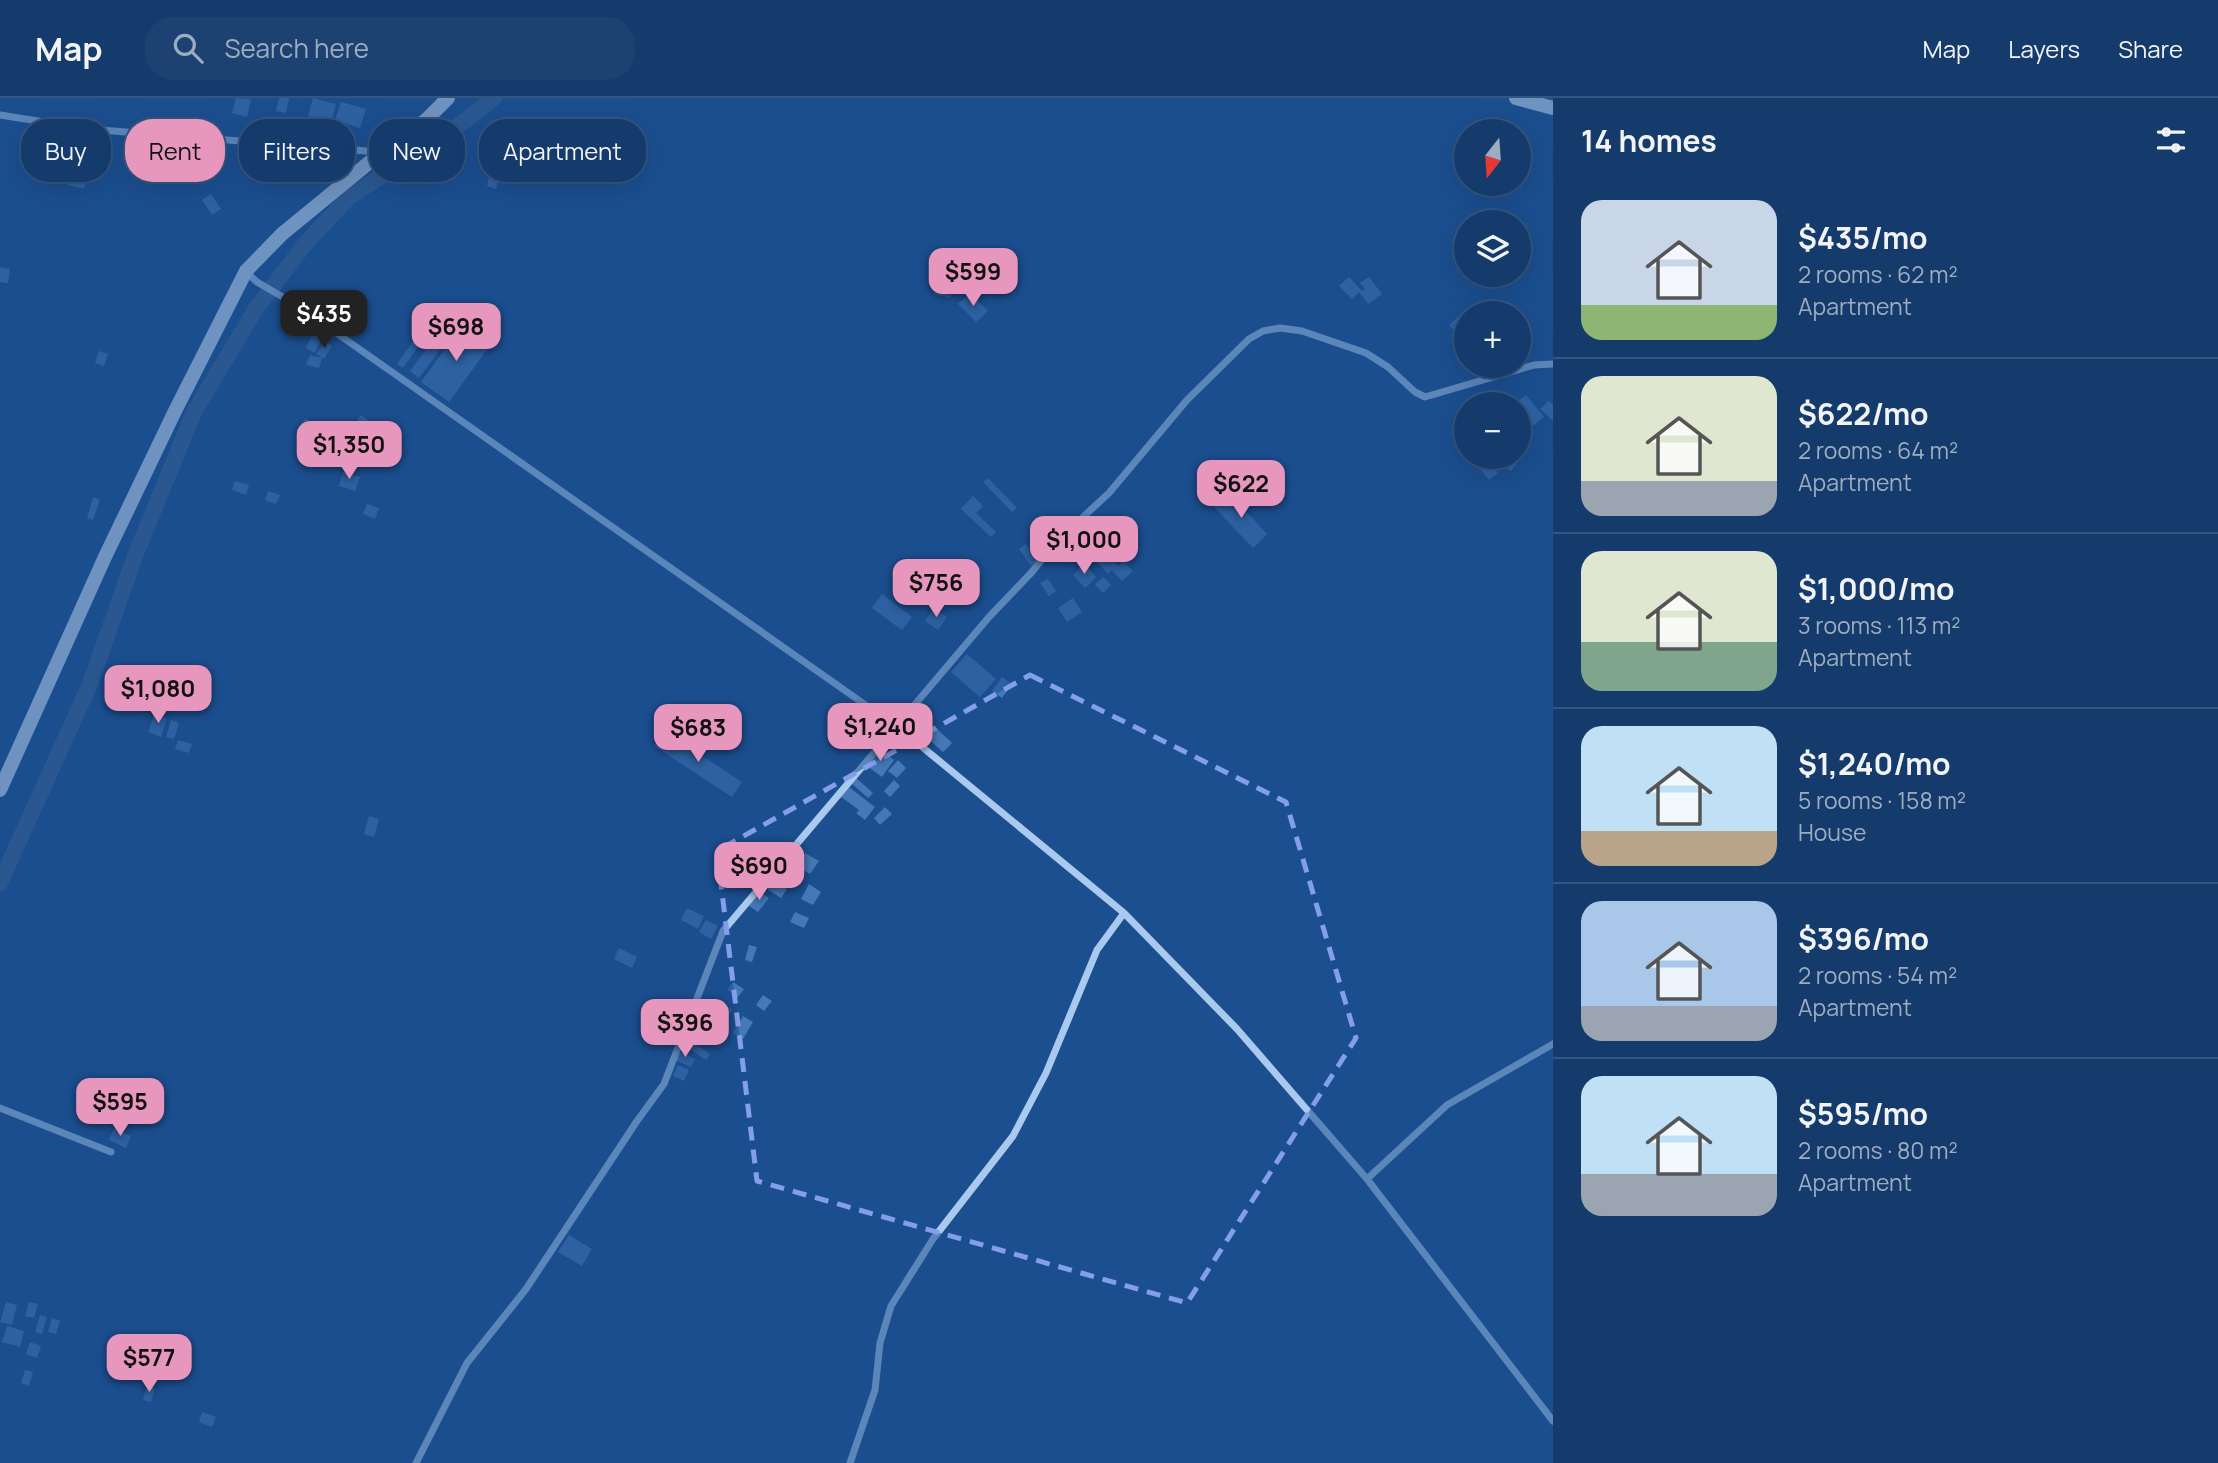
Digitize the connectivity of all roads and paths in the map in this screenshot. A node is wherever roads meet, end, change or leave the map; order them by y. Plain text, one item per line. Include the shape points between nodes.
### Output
1 (448, 98) edge
2 (1516, 98) edge
3 (1553, 108) edge
4 (0, 115) edge
5 (427, 119) edge
6 (369, 151) edge
7 (369, 163) edge
8 (251, 276) junction
9 (1553, 364) edge
10 (896, 728) junction
11 (0, 790) edge
12 (1124, 913) junction
13 (1553, 1044) edge
14 (0, 1108) edge
15 (111, 1152) dead end
16 (1367, 1179) junction
17 (1553, 1421) edge
18 (416, 1463) edge
19 (850, 1463) edge

1 - 5 main road
2 - 3 main road
4 - 6 street via 88,129
7 - 8 main road via 282,234
8 - 10 street
8 - 11 main road via 175,411
9 - 10 street via 1534,365 1425,397 1366,353 1302,331 1263,331 1186,400 1109,493 1055,543
10 - 12 street
10 - 18 street via 723,931 664,1084 526,1289 467,1363
12 - 16 street via 1237,1029
12 - 19 street via 1097,950 1046,1073 1013,1136 933,1239 891,1306 880,1343 875,1390
13 - 16 street via 1447,1105
14 - 15 street
16 - 17 street

